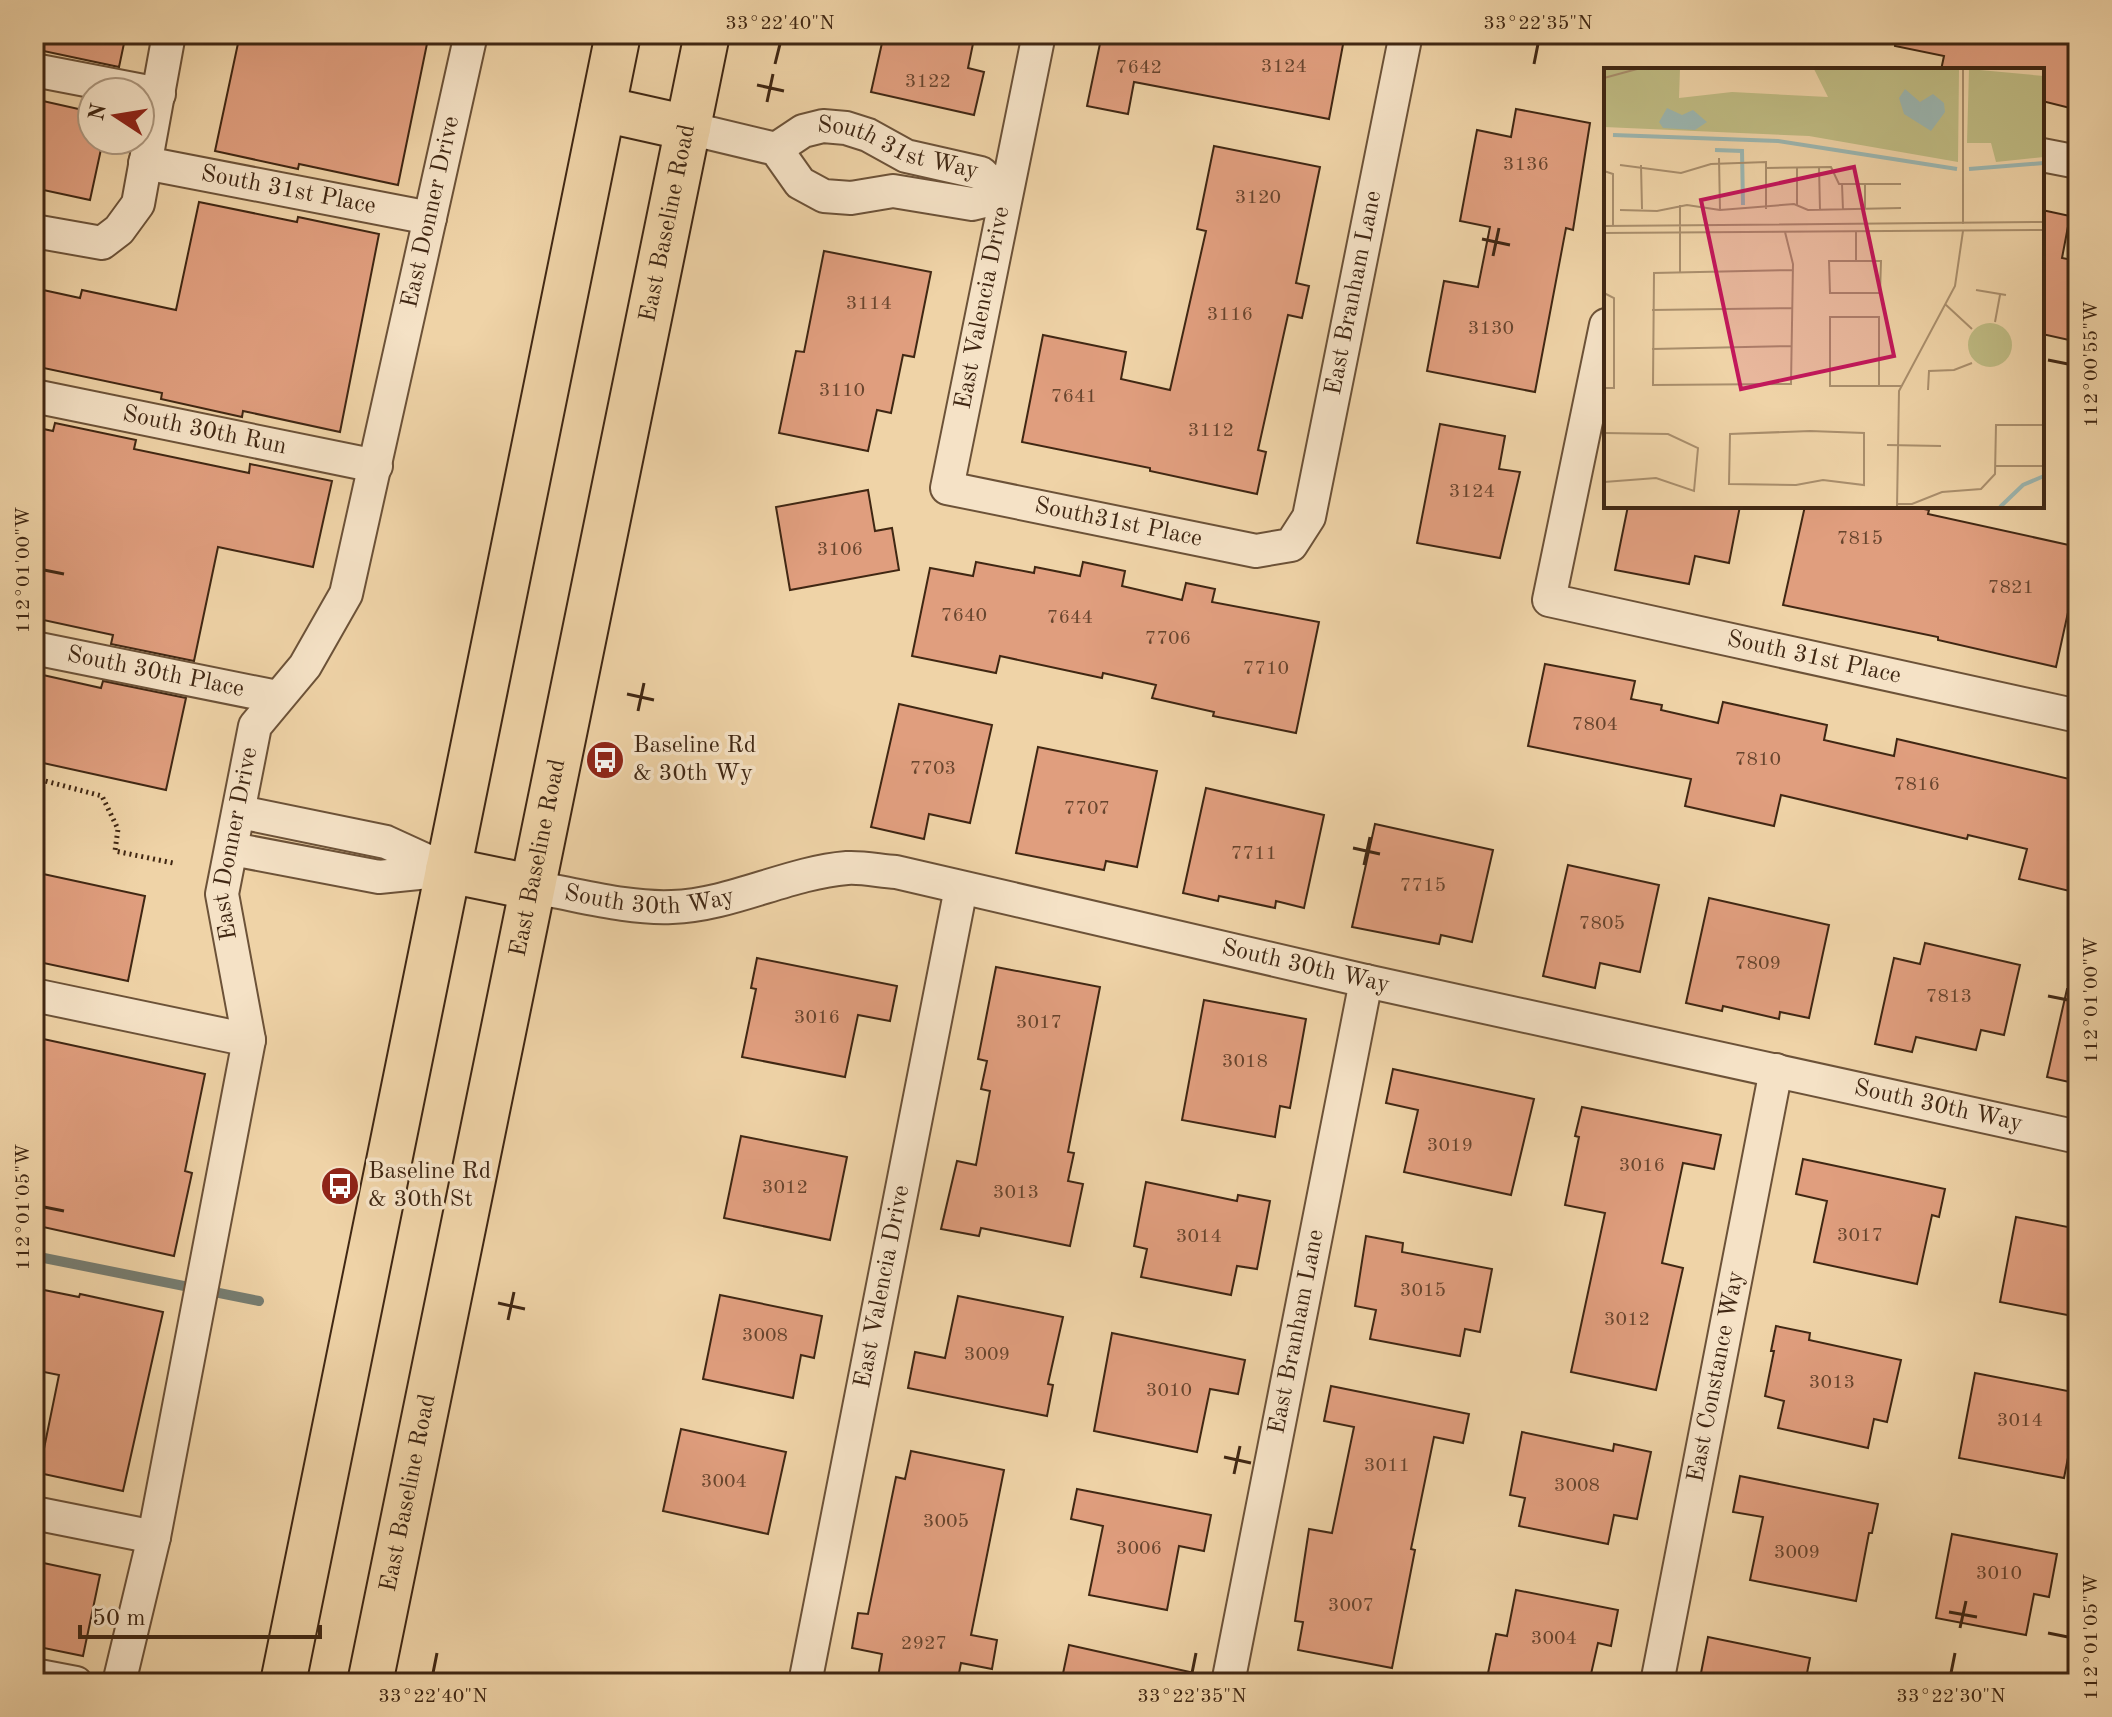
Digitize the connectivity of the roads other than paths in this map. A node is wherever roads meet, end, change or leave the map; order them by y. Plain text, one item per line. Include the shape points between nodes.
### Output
1 (169, 34) edge
2 (471, 34) edge
3 (618, 34) edge
4 (707, 34) edge
5 (1039, 34) edge
6 (1406, 34) edge
7 (34, 70) edge
8 (159, 94) junction
9 (603, 109) junction
10 (688, 128) junction
11 (776, 149) junction
12 (2044, 155) edge
13 (2078, 162) edge
14 (145, 163) junction
15 (1005, 196) junction
16 (430, 218) junction
17 (34, 231) edge
18 (1604, 335) edge
19 (34, 396) edge
20 (376, 466) junction
21 (947, 488) joint
22 (1291, 545) joint
23 (34, 648) edge
24 (277, 697) junction
25 (2078, 716) edge
26 (240, 812) junction
27 (320, 829) junction
28 (232, 849) junction
29 (314, 865) junction
30 (448, 870) junction
31 (531, 887) junction
32 (961, 888) junction
33 (1366, 981) junction
34 (34, 995) edge
35 (249, 1040) junction
36 (1776, 1070) junction
37 (2078, 1137) edge
38 (34, 1513) edge
39 (154, 1537) junction
40 (34, 1675) edge
41 (76, 1683) edge
42 (119, 1683) edge
43 (283, 1683) edge
44 (370, 1683) edge
45 (805, 1683) edge
46 (1228, 1683) edge
47 (1657, 1683) edge

1 - 8 street
2 - 16 street, East Donner Drive
3 - 9 main road
4 - 10 main road, East Baseline Road
5 - 15 street, East Valencia Drive
6 - 22 street, East Branham Lane via 1309,517
7 - 8 street
8 - 14 street
9 - 10 main road
9 - 30 main road
10 - 11 street, South 31st Way
10 - 31 main road, East Baseline Road
11 - 15 street, South 31st Way via 800,183 824,196 893,191 972,204
11 - 15 street, South 31st Way via 803,131 846,128 906,156 981,173
12 - 13 street
14 - 16 street, South 31st Place
14 - 17 street via 138,204 102,243
15 - 21 street, East Valencia Drive
16 - 20 street, East Donner Drive
18 - 25 street, South 31st Place via 1549,600
19 - 20 street, South 30th Run
20 - 24 street, East Donner Drive via 346,594 305,666
21 - 22 street, South31st Place via 1256,551
23 - 24 street, South 30th Place
24 - 26 street, East Donner Drive via 255,726
26 - 27 street
26 - 28 street, East Donner Drive
27 - 29 street
27 - 30 street via 386,842
28 - 29 street
28 - 35 street, East Donner Drive via 222,894
29 - 30 street via 379,877
30 - 31 main road
30 - 43 main road
31 - 32 street, South 30th Way via 671,907 848,868 896,872
31 - 44 main road, East Baseline Road
32 - 33 street, South 30th Way
32 - 45 street, East Valencia Drive
33 - 36 street, South 30th Way
33 - 46 street, East Branham Lane
34 - 35 street
35 - 39 street, East Donner Drive
36 - 37 street, South 30th Way
36 - 47 street, East Constance Way
38 - 39 street
39 - 42 street, East Donner Drive
40 - 41 street

